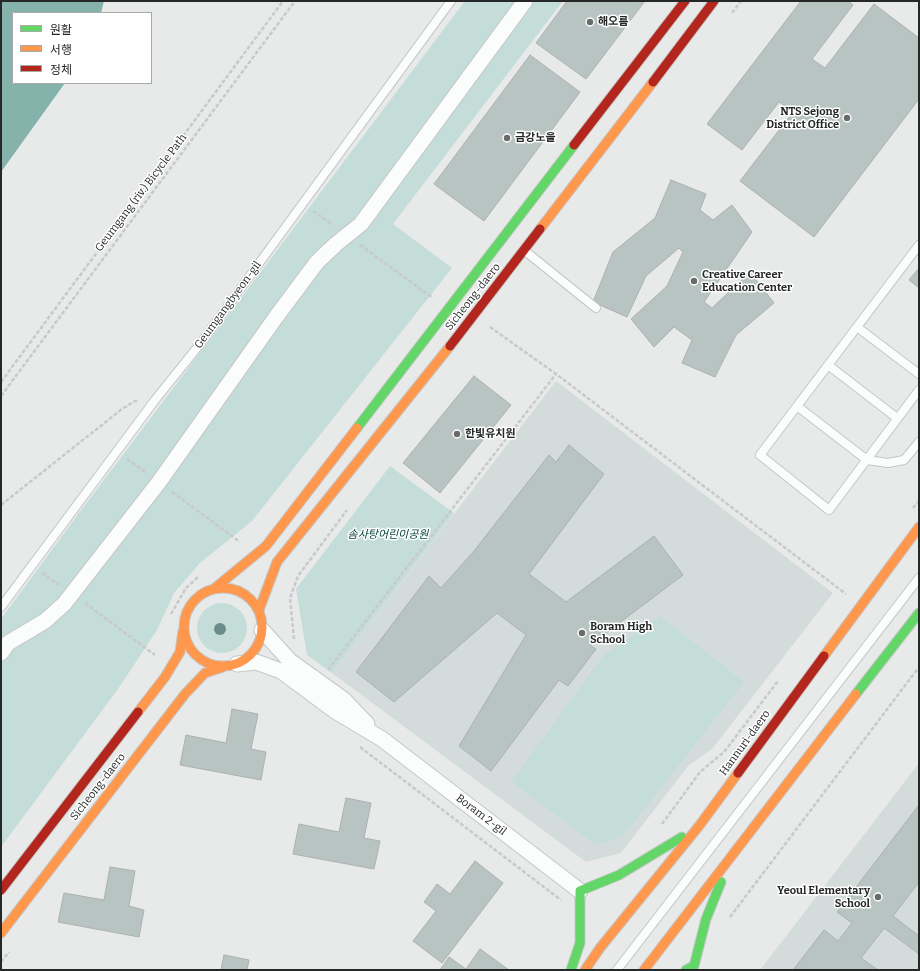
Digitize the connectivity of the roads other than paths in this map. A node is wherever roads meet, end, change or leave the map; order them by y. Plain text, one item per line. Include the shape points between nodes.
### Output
1 (451, 1) edge
2 (525, 1) edge
3 (685, 1) edge
4 (714, 1) edge
5 (919, 245) edge
6 (524, 250) junction
7 (596, 308) dead end
8 (857, 327) junction
9 (828, 365) junction
10 (919, 374) edge
11 (919, 390) edge
12 (797, 406) junction
13 (897, 418) junction
14 (919, 442) edge
15 (867, 460) junction
16 (919, 527) edge
17 (919, 578) edge
18 (215, 588) junction
19 (1, 607) edge
20 (258, 610) junction
21 (919, 613) edge
22 (262, 630) junction
23 (183, 631) junction
24 (1, 653) edge
25 (230, 665) junction
26 (382, 739) junction
27 (699, 826) junction
28 (732, 856) junction
29 (1, 890) edge
30 (580, 891) junction
31 (1, 933) edge
32 (693, 969) edge
33 (571, 970) edge
34 (585, 970) edge
35 (617, 970) edge
36 (644, 970) edge

1 - 19 lane, Geumgangbyeon-gil via 200,344 155,400
2 - 24 street via 361,224 317,262 159,482 64,604 45,621 8,643
3 - 18 street, Sicheong-daero via 266,546
4 - 6 street, Sicheong-daero
5 - 8 lane
6 - 7 lane
6 - 20 street, Sicheong-daero via 277,562
8 - 9 lane
8 - 10 lane
9 - 12 lane
9 - 13 lane
11 - 13 lane
12 - 15 lane
12 - 15 lane via 760,455 829,510
13 - 15 lane
14 - 15 lane via 904,460 888,463
16 - 27 street, Hannuri-daero
17 - 35 lane
18 - 20 street via 241,592
18 - 23 street via 202,594 191,604 185,616
20 - 22 street
21 - 28 street
22 - 25 street via 258,644 249,656
22 - 26 street, Boram 2-gil via 290,661 343,700
23 - 25 street via 187,645 196,656 209,664
23 - 29 street, Sicheong-daero via 180,652 165,677
25 - 26 street, Boram 2-gil via 256,662 281,671 335,711
25 - 31 street, Sicheong-daero via 205,673 185,694
26 - 30 street, Boram 2-gil
27 - 30 street via 619,875
27 - 34 street, Hannuri-daero
28 - 32 street via 706,919
28 - 36 street
30 - 33 street via 580,943

